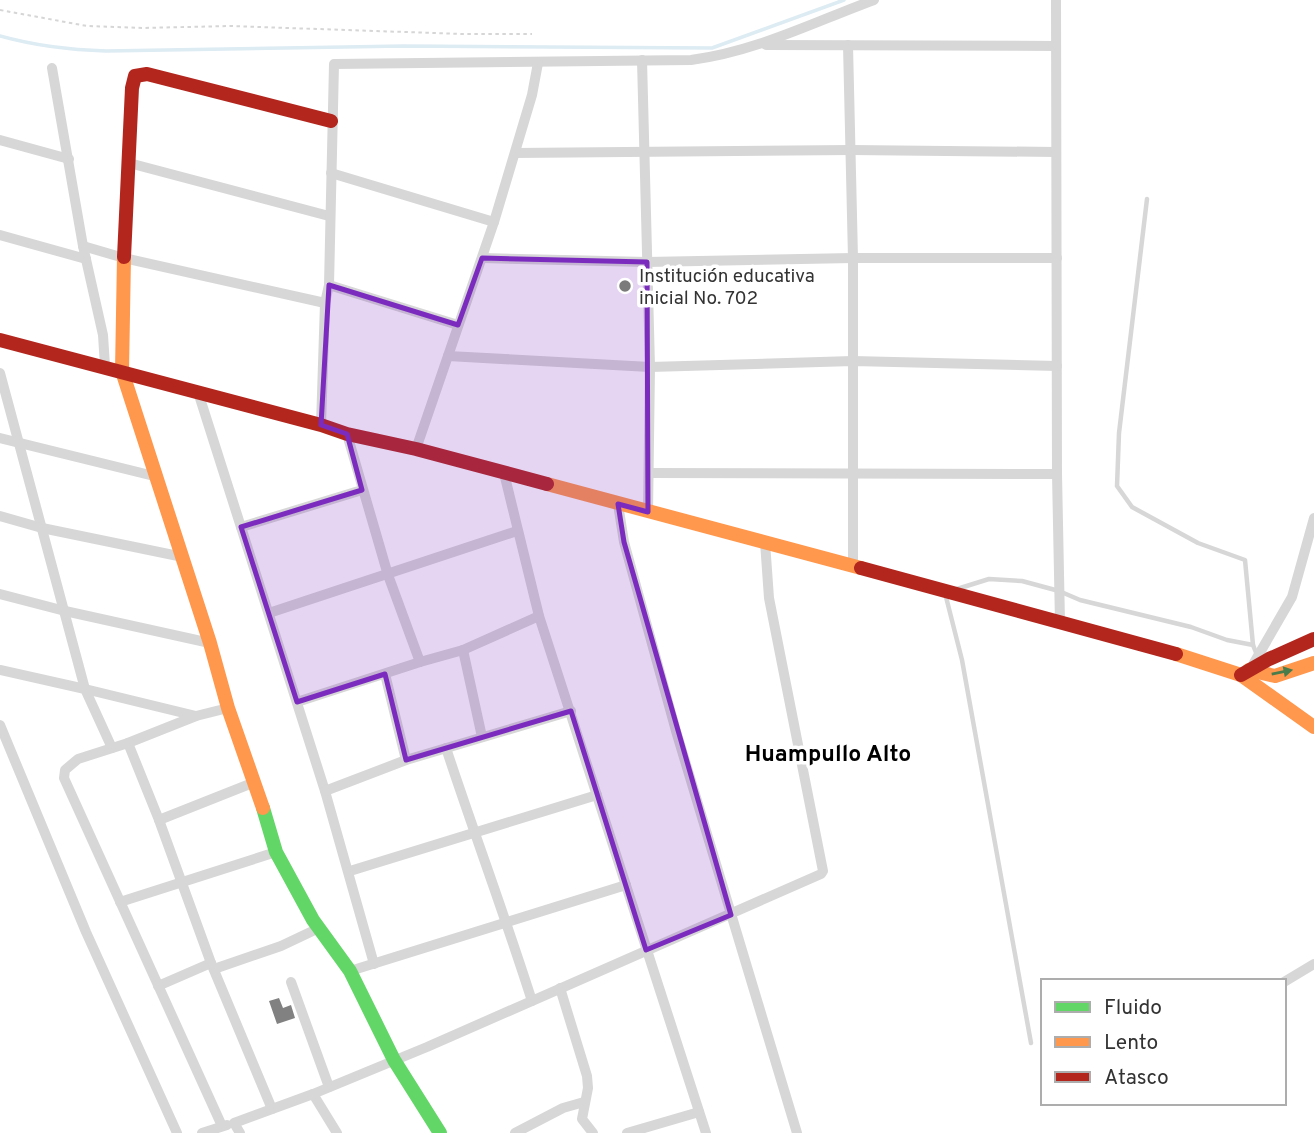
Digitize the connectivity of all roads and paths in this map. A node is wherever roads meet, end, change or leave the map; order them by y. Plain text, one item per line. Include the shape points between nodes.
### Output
1 (874, 0) edge
2 (1056, 0) edge
3 (0, 10) edge
4 (532, 34) dead end
5 (759, 45) junction
6 (848, 45) junction
7 (1056, 46) junction
8 (642, 60) junction
9 (538, 63) junction
10 (52, 68) dead end
11 (331, 121) junction
12 (0, 139) edge
13 (644, 150) junction
14 (851, 150) junction
15 (1056, 152) junction
16 (515, 153) junction
17 (69, 159) junction
18 (129, 163) junction
19 (331, 173) junction
20 (1147, 199) dead end
21 (329, 216) junction
22 (494, 222) junction
23 (0, 235) edge
24 (83, 246) junction
25 (124, 258) junction
26 (482, 258) junction
27 (853, 258) junction
28 (1057, 258) junction
29 (86, 259) junction
30 (647, 262) junction
31 (328, 285) junction
32 (325, 303) junction
33 (458, 325) junction
34 (0, 340) edge
35 (448, 356) junction
36 (853, 361) junction
37 (105, 366) junction
38 (1057, 366) junction
39 (650, 367) junction
40 (122, 372) junction
41 (0, 373) edge
42 (198, 392) junction
43 (321, 425) junction
44 (346, 434) junction
45 (0, 438) edge
46 (19, 444) junction
47 (416, 449) junction
48 (649, 472) junction
49 (504, 473) junction
50 (852, 473) junction
51 (1057, 474) junction
52 (158, 477) junction
53 (362, 490) junction
54 (618, 504) junction
55 (648, 512) junction
56 (0, 516) edge
57 (1314, 518) edge
58 (241, 527) junction
59 (42, 528) junction
60 (517, 531) junction
61 (765, 542) junction
62 (183, 557) junction
63 (853, 567) junction
64 (388, 575) junction
65 (945, 592) junction
66 (1059, 592) junction
67 (0, 594) edge
68 (65, 611) junction
69 (269, 612) junction
70 (539, 616) junction
71 (1060, 623) junction
72 (1314, 639) edge
73 (211, 643) junction
74 (1253, 645) junction
75 (463, 650) junction
76 (1257, 656) junction
77 (420, 662) junction
78 (1314, 663) edge
79 (0, 670) edge
80 (1245, 673) junction
81 (386, 674) junction
82 (85, 689) junction
83 (297, 702) junction
84 (228, 708) junction
85 (571, 711) junction
86 (196, 716) junction
87 (0, 725) edge
88 (1314, 727) edge
89 (482, 737) junction
90 (128, 743) junction
91 (112, 748) junction
92 (446, 748) junction
93 (406, 760) junction
94 (255, 782) junction
95 (325, 791) junction
96 (597, 794) junction
97 (159, 820) junction
98 (473, 833) junction
99 (276, 852) junction
100 (350, 872) junction
101 (181, 883) junction
102 (626, 885) junction
103 (120, 902) junction
104 (731, 915) junction
105 (507, 922) junction
106 (320, 928) junction
107 (646, 950) junction
108 (374, 964) junction
109 (1314, 964) edge
110 (212, 966) junction
111 (350, 971) junction
112 (1286, 981) edge
113 (291, 982) dead end
114 (158, 986) junction
115 (560, 988) junction
116 (531, 1001) junction
117 (1031, 1043) dead end
118 (394, 1060) junction
119 (329, 1087) junction
120 (313, 1094) junction
121 (584, 1102) junction
122 (272, 1109) junction
123 (699, 1112) junction
124 (234, 1123) junction
125 (222, 1126) junction
126 (534, 1128) edge
127 (177, 1133) edge
128 (202, 1133) edge
129 (240, 1133) edge
130 (337, 1133) edge
131 (440, 1133) edge
132 (515, 1133) edge
133 (593, 1133) edge
134 (626, 1133) edge
135 (706, 1133) edge
136 (797, 1133) edge

1 - 5 street
2 - 7 street
3 - 4 path via 87,26
5 - 6 street
5 - 8 street via 702,59
6 - 7 street
6 - 14 street
7 - 15 street
8 - 9 street
8 - 13 street
9 - 11 street via 337,63 332,68
9 - 16 street
10 - 17 street
11 - 18 street via 147,74 135,76
11 - 19 street
12 - 17 street
13 - 14 street
13 - 16 street
13 - 30 street
14 - 15 street
14 - 27 street
15 - 28 street
16 - 22 street
17 - 24 street
18 - 21 street
18 - 25 street
19 - 21 street
19 - 22 street
20 - 74 lane via 1119,433 1117,486 1132,507 1198,542 1245,560
21 - 31 street
22 - 26 street
23 - 29 street
24 - 25 street
24 - 29 street
25 - 32 street
25 - 40 street
26 - 30 street
26 - 33 street
27 - 28 street
27 - 30 street
27 - 36 street
28 - 38 street
29 - 37 street
30 - 39 street
31 - 32 street
31 - 33 street
32 - 43 street
33 - 35 street
34 - 37 street
35 - 39 street
35 - 47 street
36 - 38 street
36 - 39 street
36 - 50 street
37 - 40 street
38 - 51 street
39 - 48 street
40 - 42 street
40 - 52 street
41 - 46 street
42 - 43 street
42 - 58 street
43 - 44 street
44 - 47 street
44 - 53 street
45 - 46 street
46 - 52 street
46 - 59 street
47 - 49 street
48 - 50 street
48 - 55 street
49 - 54 street
49 - 60 street
50 - 51 street
50 - 63 street
51 - 66 street
52 - 62 street
53 - 58 street
53 - 64 street
54 - 55 street
54 - 104 street via 627,556
55 - 61 street
56 - 59 street
57 - 76 street via 1292,597
58 - 69 street
59 - 62 street
59 - 68 street
60 - 64 street
60 - 70 street
61 - 63 street
61 - 104 street via 769,598 822,871 816,878
62 - 73 street
63 - 65 street
64 - 69 street
64 - 77 street
65 - 66 lane via 989,579 1023,581
65 - 71 street
65 - 117 lane via 962,660
66 - 71 street
66 - 74 lane
67 - 68 street
68 - 73 street
68 - 82 street
69 - 83 street
70 - 75 street
70 - 85 street
71 - 80 street
72 - 80 street
73 - 84 street
74 - 76 lane
75 - 77 street
75 - 89 street
76 - 80 street
77 - 81 street
80 -> 78 street via 1275,676
79 - 82 street
80 - 88 street
81 - 83 street
81 - 93 street
82 - 86 street
82 - 91 street
83 - 95 street
84 - 86 street
84 - 94 street
85 - 89 street
85 - 96 street
86 - 90 street
87 - 127 street
89 - 92 street
90 - 91 street
90 - 97 street
91 - 103 street via 74,761 64,778
92 - 93 street
92 - 98 street
93 - 95 street
94 - 97 street
94 - 99 street
95 - 100 street
96 - 98 street
96 - 102 street
97 - 101 street
98 - 100 street
98 - 105 street
99 - 101 street
99 - 106 street
100 - 108 street
101 - 103 street
101 - 110 street
102 - 105 street
102 - 107 street
103 - 114 street
104 - 107 street
104 - 136 street
105 - 108 street
105 - 116 street
106 - 110 street via 281,946
106 - 111 street
107 - 115 street
107 - 123 street
108 - 111 street
109 - 112 street
110 - 114 street
110 - 122 street
111 - 118 street
113 - 119 street
114 - 125 street
115 - 116 street
115 - 121 street via 587,1076
116 - 118 street
118 - 119 street
118 - 131 street
119 - 120 street
120 - 122 street
120 - 130 street
121 - 126 street via 563,1108
121 - 133 street via 582,1119
122 - 124 street
123 - 134 street
123 - 135 street
124 - 125 street
124 - 129 street
125 - 128 street
126 - 132 street

